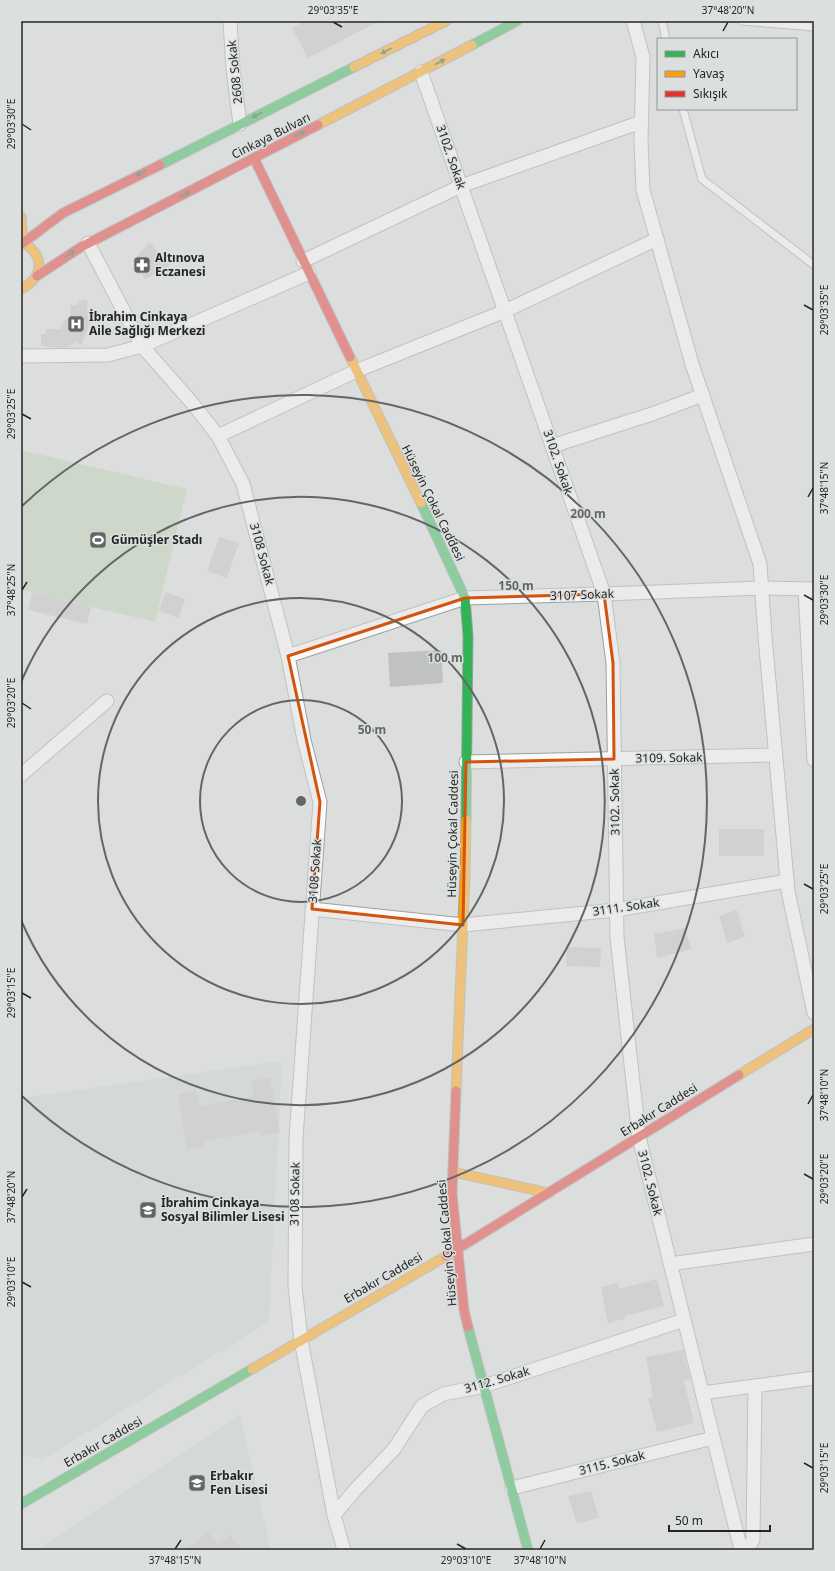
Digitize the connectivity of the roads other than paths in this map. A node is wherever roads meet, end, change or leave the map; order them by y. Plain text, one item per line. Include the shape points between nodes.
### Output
1 (230, 21) edge
2 (446, 21) edge
3 (517, 21) edge
4 (633, 21) edge
5 (662, 21) edge
6 (742, 21) edge
7 (814, 27) edge
8 (666, 38) edge
9 (421, 72) junction
10 (683, 110) edge
11 (641, 122) junction
12 (240, 124) junction
13 (254, 158) junction
14 (461, 186) junction
15 (21, 217) edge
16 (657, 239) junction
17 (22, 242) edge
18 (88, 243) junction
19 (303, 261) junction
20 (814, 265) edge
21 (309, 273) junction
22 (37, 276) junction
23 (24, 288) edge
24 (21, 296) edge
25 (505, 311) junction
26 (142, 346) junction
27 (21, 356) edge
28 (356, 371) junction
29 (703, 395) junction
30 (218, 436) junction
31 (552, 446) junction
32 (762, 588) junction
33 (809, 589) edge
34 (604, 594) junction
35 (465, 598) junction
36 (288, 656) junction
37 (107, 701) dead end
38 (775, 755) junction
39 (614, 759) junction
40 (814, 760) edge
41 (466, 762) junction
42 (21, 775) edge
43 (787, 881) junction
44 (312, 909) junction
45 (616, 910) junction
46 (463, 925) junction
47 (814, 1013) edge
48 (814, 1029) edge
49 (639, 1137) junction
50 (453, 1172) junction
51 (549, 1193) junction
52 (814, 1244) edge
53 (458, 1249) junction
54 (670, 1264) junction
55 (684, 1320) junction
56 (300, 1340) junction
57 (814, 1378) edge
58 (484, 1386) junction
59 (755, 1386) junction
60 (702, 1393) junction
61 (713, 1438) junction
62 (512, 1488) junction
63 (21, 1504) edge
64 (334, 1515) junction
65 (344, 1550) edge
66 (528, 1550) edge
67 (741, 1550) edge
68 (747, 1550) edge

1 - 12 street, 2608 Sokak
2 -> 12 street, Cinkaya Bulvarı
9 -> 3 street, Cinkaya Bulvarı
4 - 11 street via 643,57
5 - 8 lane
6 - 7 lane
13 -> 9 street, Cinkaya Bulvarı
9 - 14 street, 3102. Sokak
10 - 20 lane via 702,178
11 - 14 street
11 - 16 street via 643,190
12 -> 17 street, Cinkaya Bulvarı via 63,213
18 -> 13 street, Cinkaya Bulvarı
13 - 19 street, Hüseyin Çokal Caddesi
14 - 19 street
14 - 25 street, 3102. Sokak
15 - 17 street
16 - 25 street
16 - 29 street
17 - 22 street via 38,256
22 -> 18 street, Cinkaya Bulvarı
18 - 26 street, 3108 Sokak
19 - 21 street, Hüseyin Çokal Caddesi
21 - 26 street
21 - 28 street, Hüseyin Çokal Caddesi
22 - 23 street, Cinkaya Bulvarı
23 - 24 street
25 - 28 street
25 - 31 street, 3102. Sokak
26 - 27 street via 108,355
26 - 30 street, 3108 Sokak
28 - 30 street
28 - 35 street, Hüseyin Çokal Caddesi
29 - 31 street
29 - 32 street via 760,564
30 - 36 street, 3108 Sokak via 243,484
31 - 34 street, 3102. Sokak
32 - 33 street, 3107 Sokak
32 - 34 street, 3107 Sokak
32 - 38 street
33 - 40 street
34 - 35 street, 3107 Sokak
34 - 39 street, 3102. Sokak via 613,664
35 - 36 street, 3107 Sokak
35 - 41 street, Hüseyin Çokal Caddesi via 468,636
36 - 44 street, 3108 Sokak via 304,740 320,802
37 - 42 street
38 - 39 street, 3109. Sokak
38 - 43 street
39 - 41 street, 3109. Sokak
39 - 45 street, 3102. Sokak
41 - 46 street, Hüseyin Çokal Caddesi
43 - 45 street, 3111. Sokak
43 - 47 street
44 - 46 street, 3111. Sokak
44 - 56 street, 3108 Sokak via 296,1138 295,1286
45 - 46 street, 3111. Sokak
45 - 49 street, 3102. Sokak
46 - 50 street, Hüseyin Çokal Caddesi
48 - 49 street, Erbakır Caddesi
49 - 51 street, Erbakır Caddesi
49 - 54 street, 3102. Sokak
50 - 51 street
50 - 53 street, Hüseyin Çokal Caddesi via 452,1193
51 - 53 street, Erbakır Caddesi
52 - 54 street
53 - 56 street, Erbakır Caddesi
53 - 58 street, Hüseyin Çokal Caddesi via 464,1310
54 - 55 street, 3102. Sokak
55 - 58 street, 3112. Sokak
55 - 60 street, 3102. Sokak
56 - 63 street, Erbakır Caddesi
56 - 64 street, 3108 Sokak
57 - 59 street
58 - 62 street, Hüseyin Çokal Caddesi
58 - 64 street, 3112. Sokak via 443,1394 422,1406 394,1449
59 - 60 street
59 - 68 street via 753,1540
60 - 61 street, 3102. Sokak
61 - 62 street, 3115. Sokak
61 - 67 street, 3102. Sokak
62 - 66 street, Hüseyin Çokal Caddesi
64 - 65 street, 3108 Sokak

